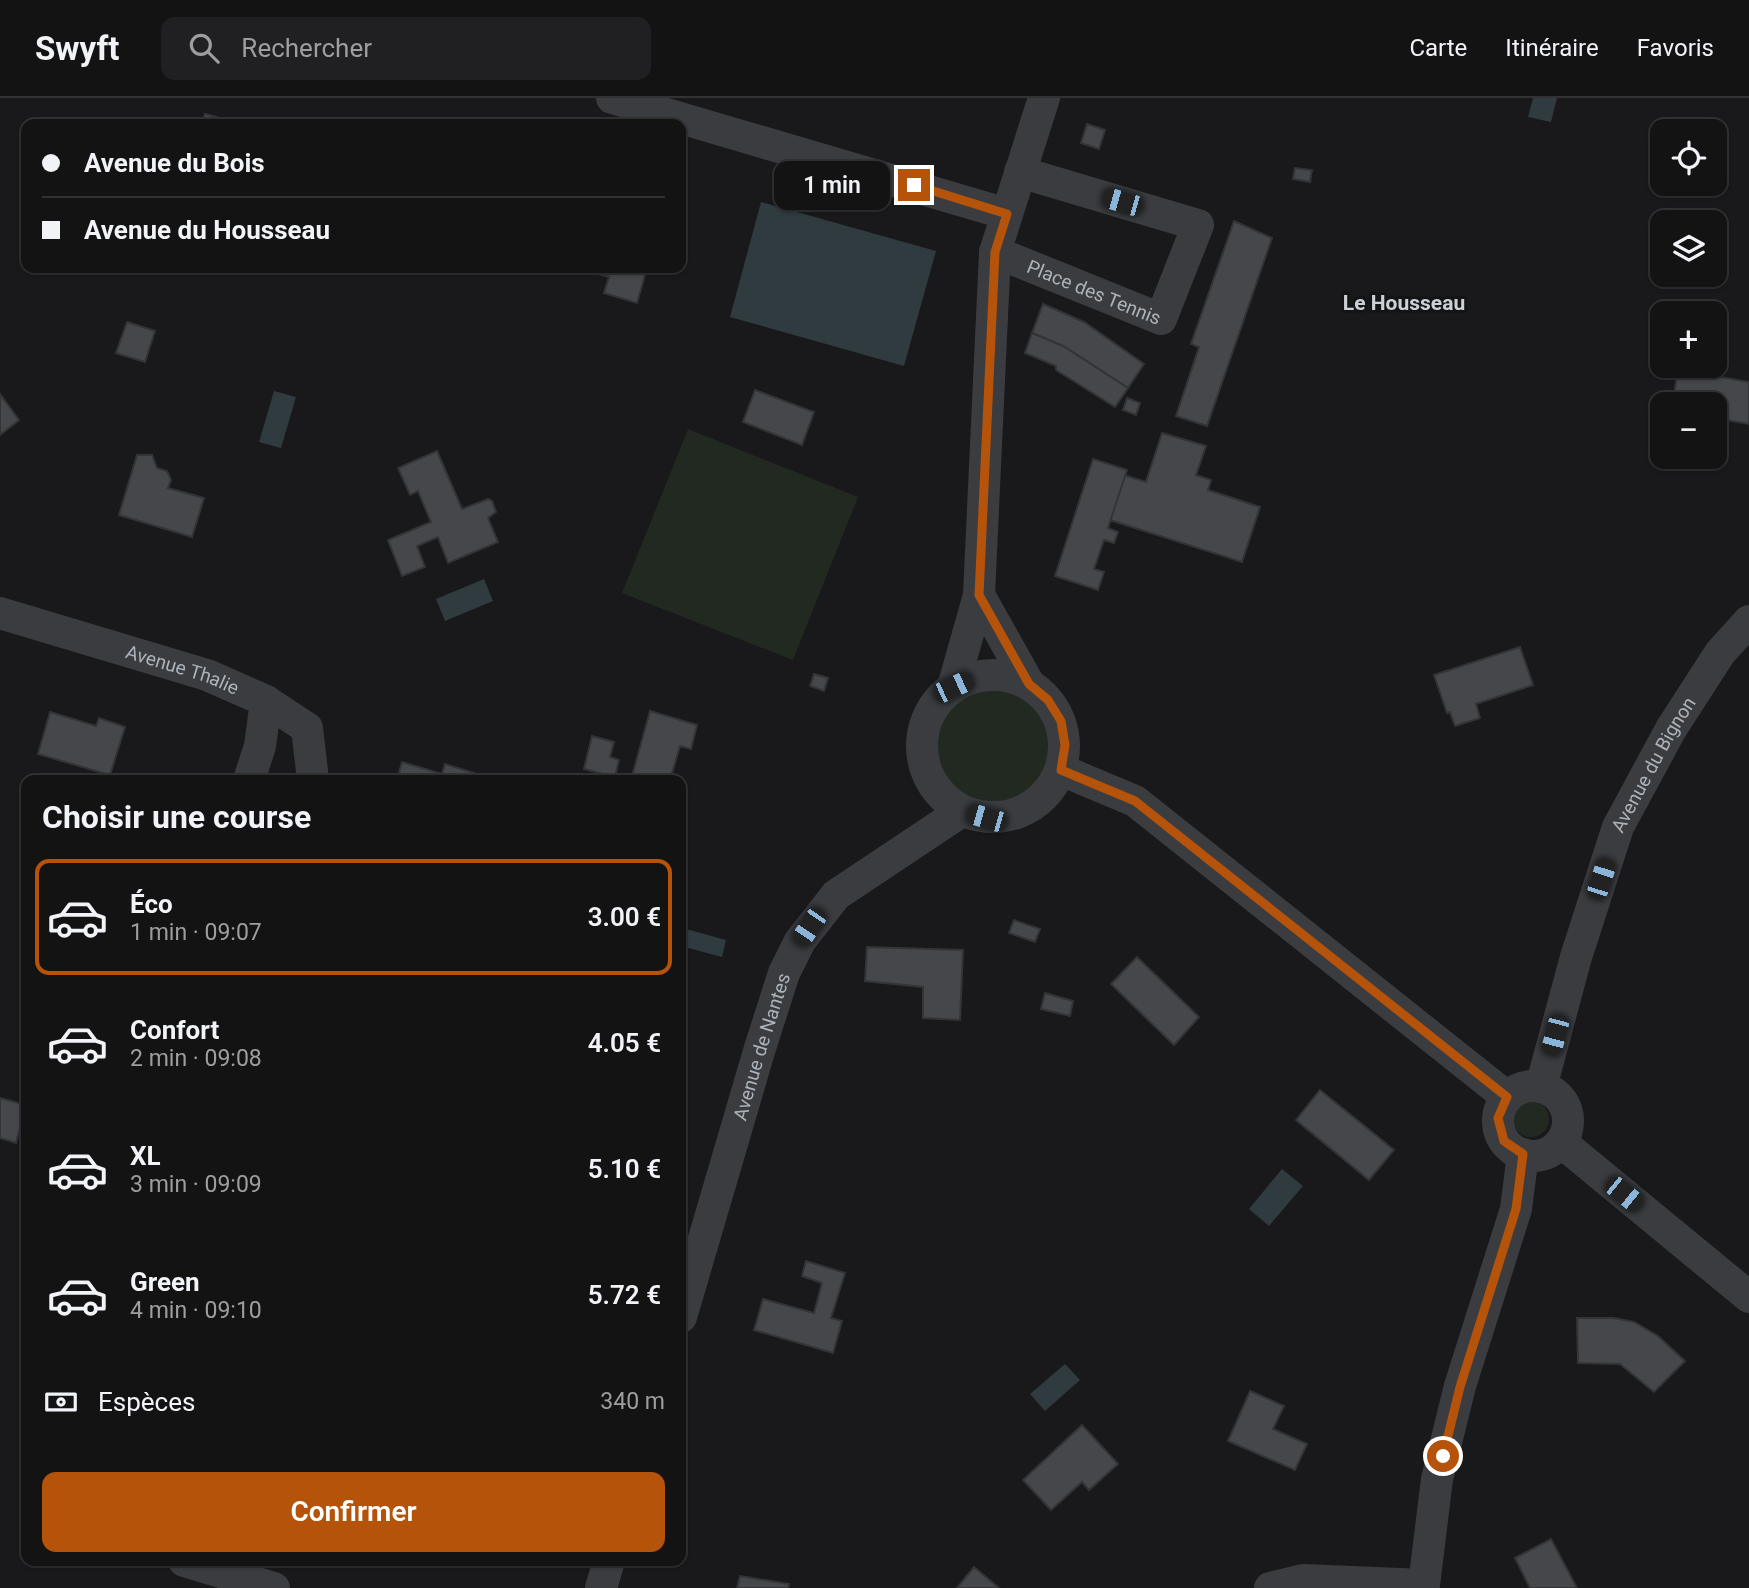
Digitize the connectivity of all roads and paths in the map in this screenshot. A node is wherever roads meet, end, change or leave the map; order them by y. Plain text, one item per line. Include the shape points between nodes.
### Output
1 (612, 98) edge
2 (1045, 98) edge
3 (684, 119) edge
4 (686, 120) edge
5 (1020, 172) junction
6 (1007, 214) junction
7 (995, 252) junction
8 (979, 595) junction
9 (0, 612) edge
10 (1749, 621) edge
11 (1029, 684) junction
12 (953, 687) junction
13 (266, 701) junction
14 (1061, 770) junction
15 (251, 775) edge
16 (312, 775) edge
17 (962, 811) junction
18 (1541, 1087) junction
19 (1507, 1097) junction
20 (1561, 1142) junction
21 (1523, 1154) junction
22 (1749, 1297) edge
23 (686, 1300) edge
24 (201, 1566) edge
25 (607, 1566) edge
26 (1424, 1586) edge
27 (274, 1588) edge
28 (601, 1588) edge
29 (1270, 1588) edge

1 - 3 street
2 - 5 street
4 - 6 street
5 - 6 street
5 - 7 street, Place des Tennis via 1198,225 1161,319
6 - 7 street
7 - 8 street
8 - 11 street
8 - 12 street
9 - 13 street, Avenue Thalie via 207,675
10 - 18 street, Avenue du Bignon via 1720,653 1671,729 1618,827
11 - 12 street via 991,675
11 - 14 street via 1048,700 1061,721 1065,745
12 - 17 street via 926,720 923,762 944,799
13 - 15 street
13 - 16 street, Avenue Thalie via 307,728
14 - 17 street via 1050,791 1032,807 986,818
14 - 19 street via 1135,801
17 - 23 street, Avenue de Nantes via 836,895 800,941 784,973 760,1048
18 - 19 street via 1517,1089
18 - 20 street via 1560,1098 1566,1109 1567,1132
19 - 21 street via 1498,1118 1499,1130 1512,1149
20 - 21 street via 1544,1154
20 - 22 street
21 - 26 street via 1516,1209 1460,1387 1437,1479
24 - 27 street
25 - 28 street
26 - 29 street via 1303,1580

